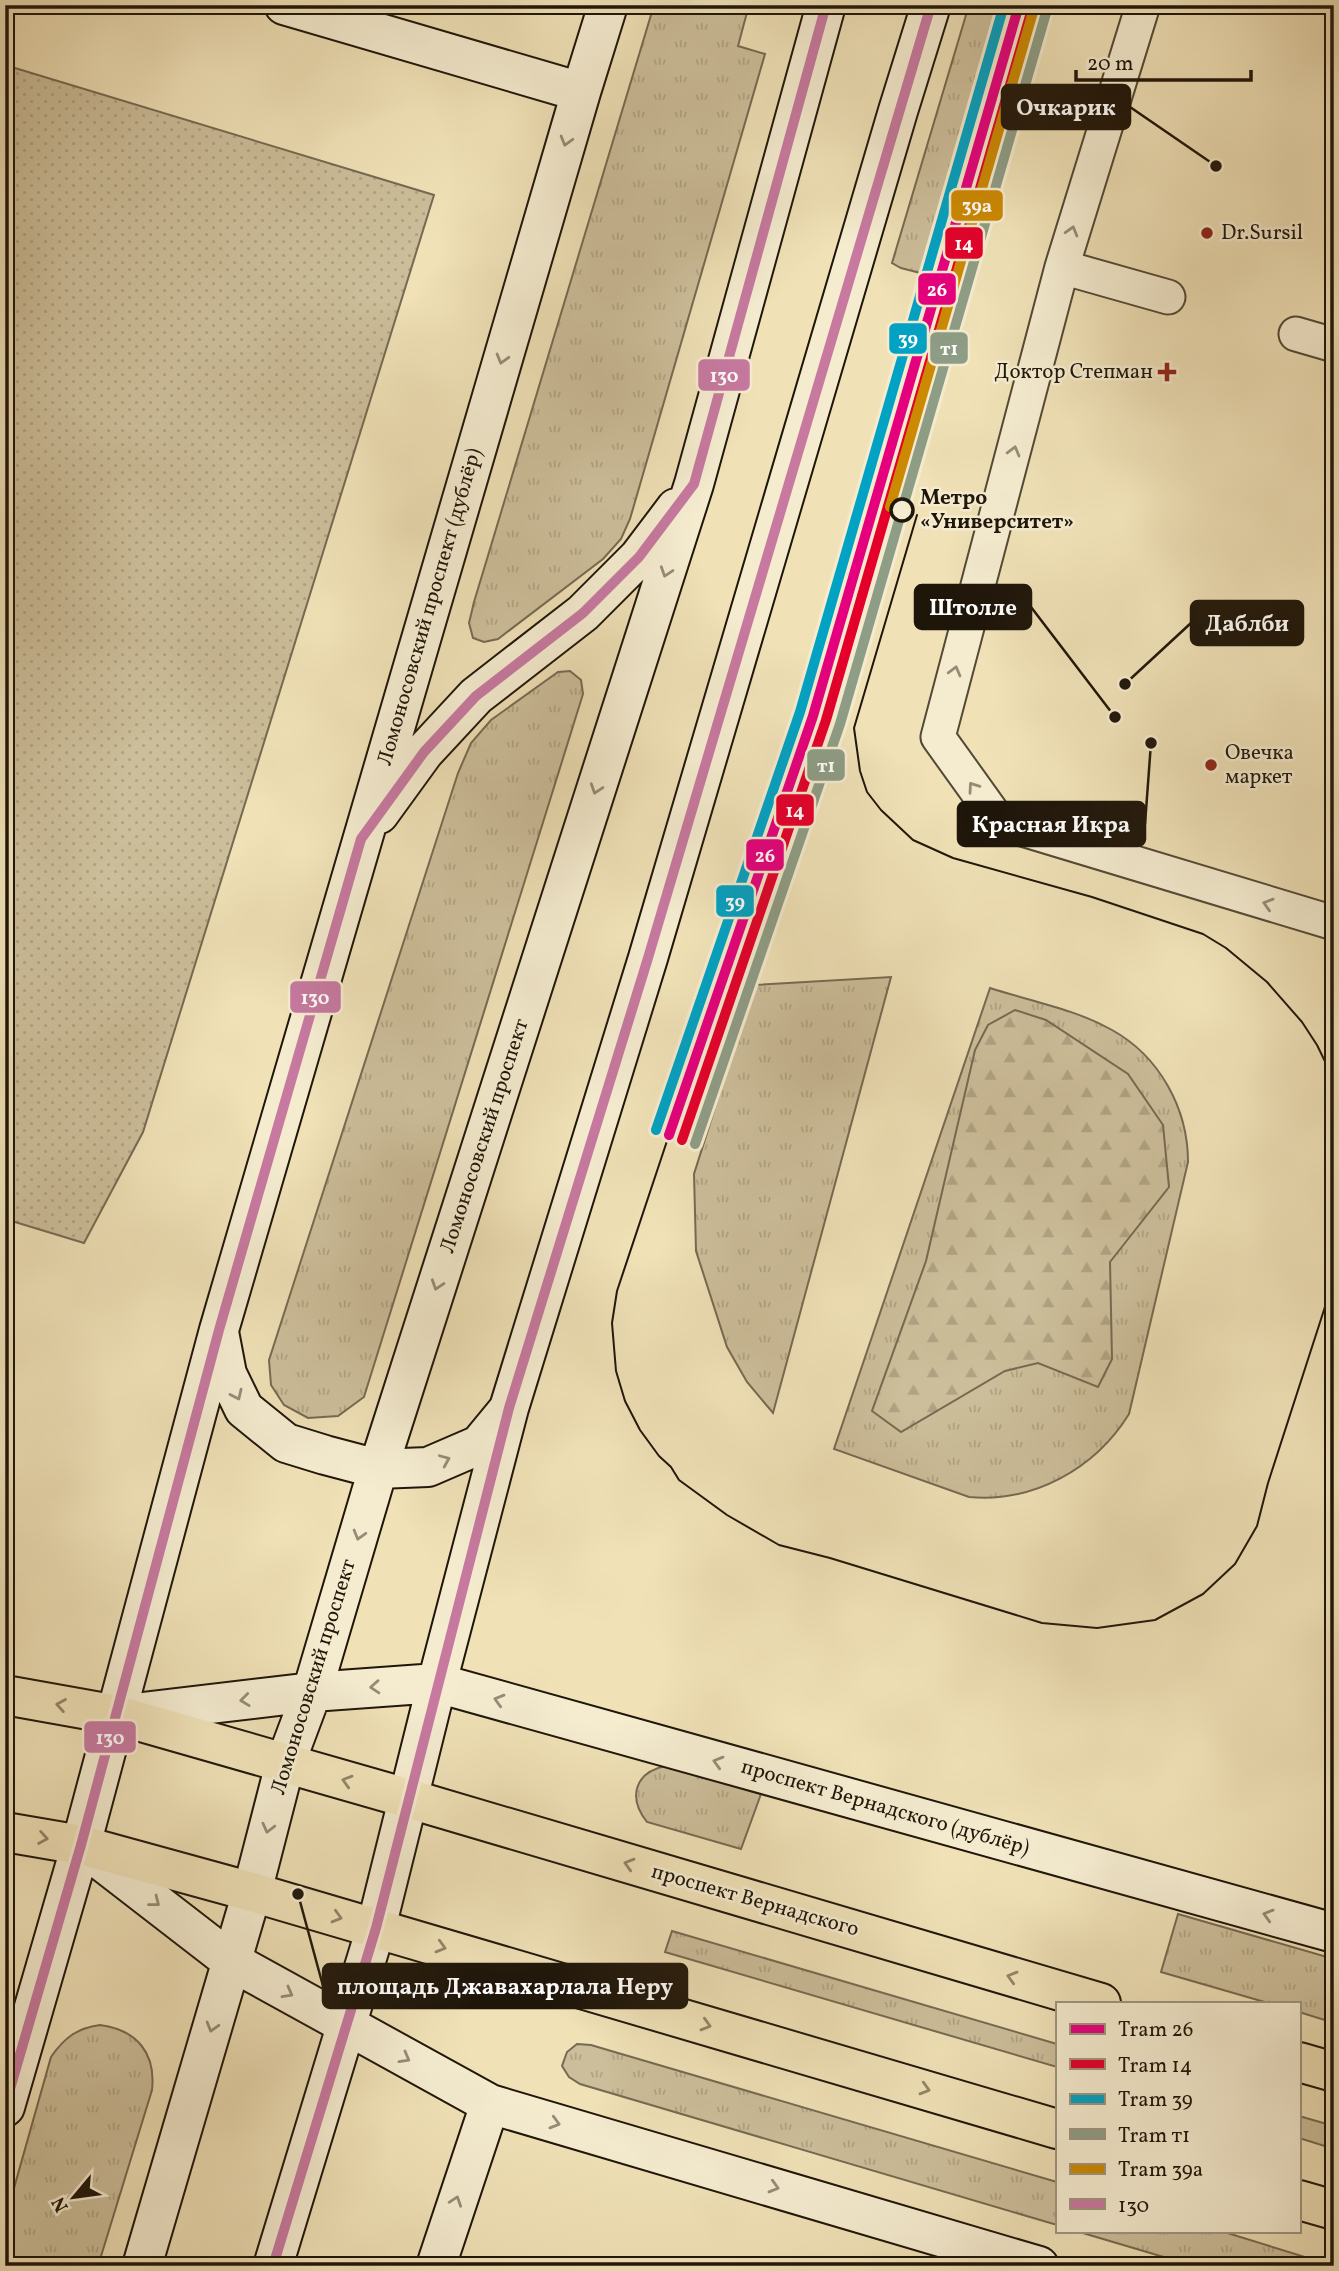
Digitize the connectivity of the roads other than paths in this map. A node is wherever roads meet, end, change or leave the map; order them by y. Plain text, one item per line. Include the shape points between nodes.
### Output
1 (284, 5) edge
2 (608, 5) edge
3 (825, 5) edge
4 (931, 5) edge
5 (1143, 5) edge
6 (580, 92) junction
7 (1062, 267) junction
8 (1168, 297) dead end
9 (1296, 334) dead end
10 (1334, 345) edge
11 (694, 484) junction
12 (361, 839) junction
13 (1334, 923) edge
14 (219, 1330) junction
15 (509, 1408) junction
16 (378, 1469) junction
17 (437, 1683) junction
18 (312, 1692) junction
19 (5, 1695) edge
20 (117, 1715) junction
21 (285, 1764) junction
22 (410, 1798) junction
23 (5, 1832) edge
24 (81, 1845) junction
25 (252, 1892) junction
26 (376, 1928) junction
27 (1334, 1933) edge
28 (231, 1961) junction
29 (1098, 2002) edge
30 (345, 2025) junction
31 (1300, 2062) edge
32 (1334, 2072) edge
33 (490, 2104) junction
34 (5, 2107) edge
35 (1056, 2129) edge
36 (1300, 2200) edge
37 (1334, 2210) edge
38 (142, 2266) edge
39 (274, 2266) edge
40 (436, 2266) edge
41 (1040, 2266) edge

1 - 6 main road
2 - 6 main road, Ломоносовский проспект (дублёр)
3 - 11 main road, Ломоносовский проспект
4 - 15 main road
7 -> 5 lane
6 -> 12 main road, Ломоносовский проспект (дублёр)
7 - 8 lane
13 -> 7 lane via 999,822 938,737
9 - 10 lane
11 - 12 main road via 639,557 583,613 476,696 441,733
11 -> 16 main road, Ломоносовский проспект
12 - 14 main road, Ломоносовский проспект (дублёр)
14 -> 16 main road via 228,1374 244,1409 286,1443
14 - 20 main road, Ломоносовский проспект (дублёр)
16 -> 15 main road via 428,1467 479,1446
15 - 17 main road
16 -> 18 main road, Ломоносовский проспект
17 -> 18 main road, проспект Вернадского (дублёр)
17 - 22 main road
27 -> 17 main road, проспект Вернадского (дублёр)
18 -> 20 main road, проспект Вернадского (дублёр)
18 - 21 main road, Ломоносовский проспект
20 -> 19 main road
20 - 21 main road, проспект Вернадского
20 - 24 main road, Ломоносовский проспект (дублёр)
22 -> 21 main road, проспект Вернадского
21 -> 25 main road, Ломоносовский проспект
22 - 26 main road
29 -> 22 main road, проспект Вернадского
23 -> 24 main road
24 - 25 main road
24 -> 28 main road
24 - 34 main road
25 -> 26 main road
25 - 28 main road, Ломоносовский проспект
26 - 30 main road
26 -> 35 main road
28 -> 30 main road
28 -> 38 main road, Ломоносовский проспект
30 -> 33 main road
30 - 39 main road
31 - 32 main road
40 -> 33 main road
33 -> 41 main road
36 - 37 main road

